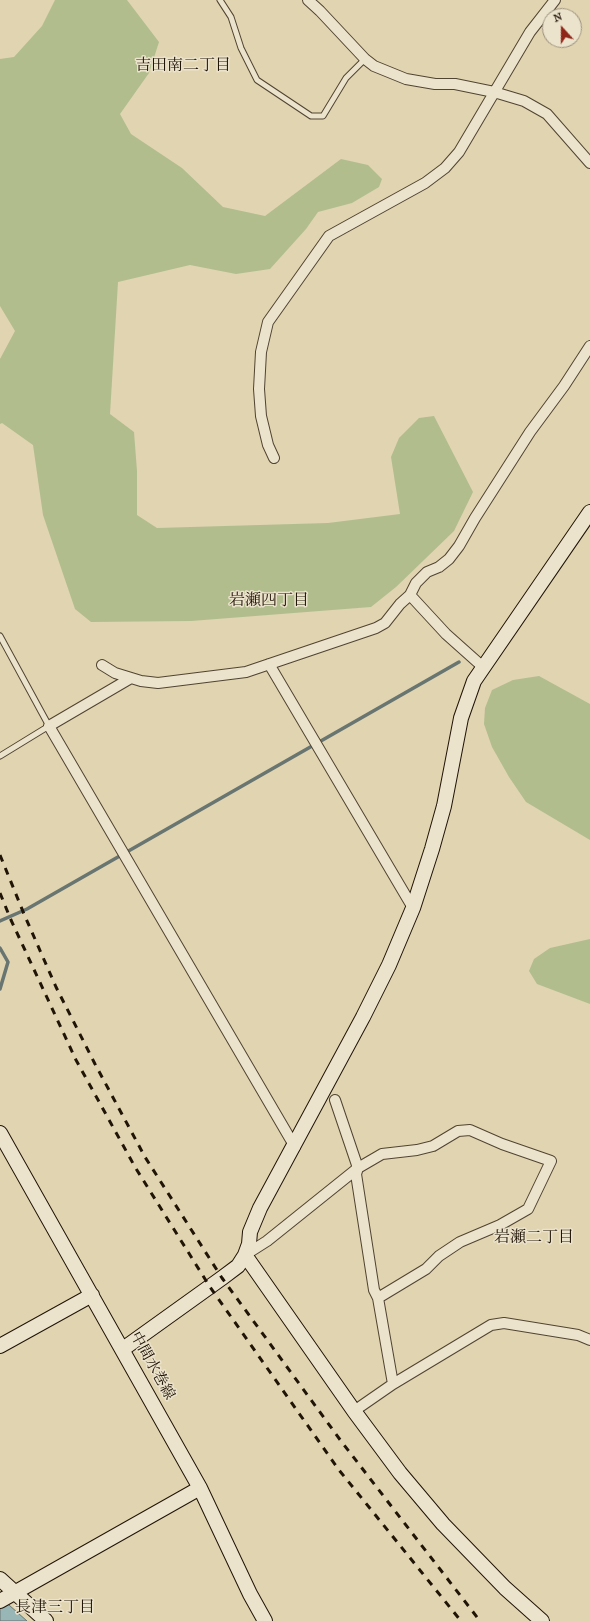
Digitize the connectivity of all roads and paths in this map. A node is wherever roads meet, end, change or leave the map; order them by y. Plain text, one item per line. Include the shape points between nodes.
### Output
1 (220, 0) edge
2 (308, 0) edge
3 (555, 0) edge
4 (365, 59) junction
5 (494, 92) junction
6 (590, 163) edge
7 (590, 346) edge
8 (274, 458) dead end
9 (590, 512) edge
10 (410, 595) junction
11 (0, 636) edge
12 (269, 664) junction
13 (102, 665) dead end
14 (483, 667) junction
15 (131, 678) junction
16 (49, 726) junction
17 (0, 756) edge
18 (413, 908) junction
19 (335, 1100) dead end
20 (0, 1133) edge
21 (294, 1146) junction
22 (358, 1168) junction
23 (245, 1255) junction
24 (92, 1294) junction
25 (378, 1298) junction
26 (590, 1340) edge
27 (0, 1346) edge
28 (122, 1349) junction
29 (393, 1384) junction
30 (354, 1410) junction
31 (200, 1488) junction
32 (0, 1579) edge
33 (8, 1596) edge
34 (46, 1621) edge
35 (265, 1621) edge
36 (542, 1621) edge

1 - 4 lane via 231,17 241,48 257,80 310,116 323,116 346,78
2 - 4 street
3 - 5 street via 530,32
4 - 5 street via 374,66 406,78
5 - 6 street via 524,101 547,114
5 - 8 street via 459,152 445,168 425,183 329,236 268,322 262,352 259,390 261,416
7 - 10 street via 530,432 459,546 449,559 427,572 416,583
9 - 14 street
10 - 12 street via 385,623 376,628
10 - 14 street via 446,634
11 - 16 lane
12 - 15 street via 246,672 158,683
12 - 18 street
13 - 15 street
14 - 18 street via 474,681 461,718 444,806
15 - 16 street
16 - 17 lane
16 - 21 street
18 - 21 street via 389,965
19 - 22 street
20 - 24 street, 中間水巻線
21 - 23 street via 260,1208 250,1232
22 - 23 street via 267,1241
22 - 25 street via 356,1174 374,1290
22 - 25 street via 382,1154 433,1146 458,1131 470,1130 552,1161 528,1209 500,1225 460,1242 439,1256 426,1269
23 - 28 street via 238,1266
23 - 30 street
24 - 27 street
24 - 28 street, 中間水巻線
25 - 29 street
26 - 29 street via 578,1335 504,1323 491,1325
28 - 31 street, 中間水巻線
29 - 30 street
30 - 36 street via 400,1473 443,1524 505,1588
31 - 33 street
31 - 35 street, 中間水巻線
32 - 33 street
33 - 34 street

